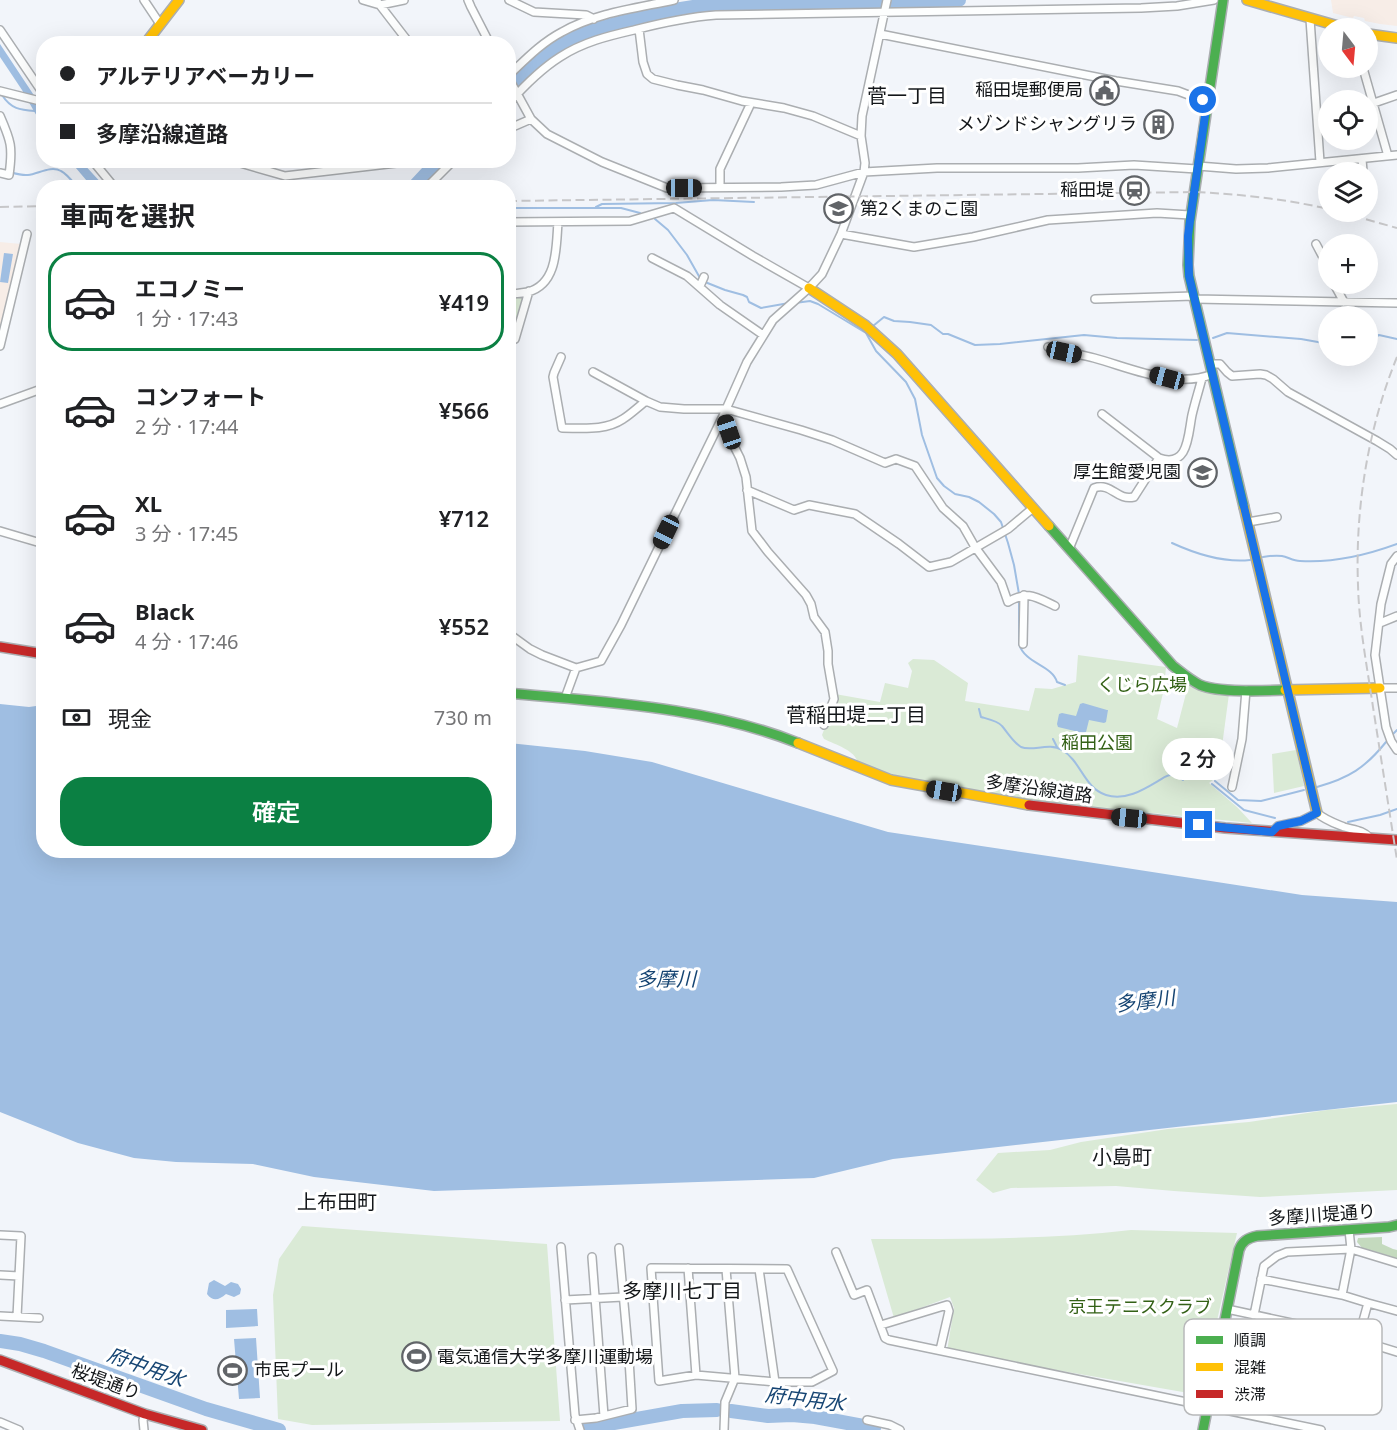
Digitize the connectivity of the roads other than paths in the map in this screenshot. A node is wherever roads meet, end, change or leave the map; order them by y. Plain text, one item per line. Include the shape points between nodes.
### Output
1 (144, 0) edge
2 (179, 0) edge
3 (363, 0) edge
4 (404, 0) edge
5 (468, 0) edge
6 (509, 0) edge
7 (674, 0) edge
8 (887, 0) edge
9 (1214, 0) edge
10 (1223, 0) edge
11 (1247, 0) edge
12 (378, 3) edge
13 (885, 12) junction
14 (594, 19) junction
15 (1310, 19) junction
16 (1318, 21) edge
17 (160, 24) junction
18 (639, 29) junction
19 (0, 30) edge
20 (880, 34) junction
21 (1378, 35) edge
22 (151, 36) edge
23 (404, 36) edge
24 (486, 36) edge
25 (1397, 38) edge
26 (516, 69) edge
27 (36, 89) edge
28 (0, 91) edge
29 (516, 91) edge
30 (518, 94) junction
31 (1397, 95) edge
32 (36, 99) edge
33 (1207, 102) junction
34 (1378, 102) edge
35 (751, 103) junction
36 (0, 116) edge
37 (1378, 118) edge
38 (531, 120) junction
39 (516, 126) edge
40 (861, 136) junction
41 (1397, 155) edge
42 (1388, 156) junction
43 (1362, 159) junction
44 (1318, 162) edge
45 (1320, 162) joint
46 (1362, 162) edge
47 (1198, 167) junction
48 (99, 168) edge
49 (258, 168) edge
50 (354, 168) edge
51 (446, 168) edge
52 (864, 172) junction
53 (0, 173) edge
54 (109, 180) edge
55 (434, 180) edge
56 (720, 187) junction
57 (1190, 215) junction
58 (516, 222) edge
59 (558, 222) junction
60 (27, 234) dead end
61 (841, 234) junction
62 (1316, 244) dead end
63 (1318, 248) edge
64 (652, 258) dead end
65 (809, 288) junction
66 (529, 291) junction
67 (516, 293) edge
68 (1340, 294) edge
69 (1194, 297) junction
70 (1095, 299) dead end
71 (1344, 302) junction
72 (1397, 303) edge
73 (516, 336) edge
74 (763, 336) junction
75 (0, 346) edge
76 (1048, 347) dead end
77 (561, 357) dead end
78 (1212, 369) junction
79 (593, 372) dead end
80 (1202, 378) junction
81 (36, 391) edge
82 (646, 401) junction
83 (0, 404) edge
84 (724, 412) junction
85 (1102, 414) dead end
86 (1397, 455) edge
87 (1160, 458) junction
88 (747, 490) junction
89 (1034, 508) junction
90 (1277, 517) dead end
91 (1248, 522) junction
92 (0, 531) edge
93 (36, 542) edge
94 (975, 547) junction
95 (1070, 549) junction
96 (1397, 556) edge
97 (1020, 596) junction
98 (1054, 606) dead end
99 (1397, 616) edge
100 (1380, 623) junction
101 (516, 639) edge
102 (1023, 644) dead end
103 (0, 647) edge
104 (36, 653) edge
105 (576, 668) junction
106 (1380, 688) junction
107 (1397, 688) edge
108 (1246, 690) junction
109 (1288, 690) junction
110 (516, 694) edge
111 (565, 698) junction
112 (824, 725) dead end
113 (1397, 750) edge
114 (1232, 787) dead end
115 (1317, 813) junction
116 (1272, 832) junction
117 (1370, 838) junction
118 (1397, 840) edge
119 (1397, 1225) edge
120 (1349, 1230) junction
121 (0, 1235) edge
122 (561, 1247) dead end
123 (618, 1248) dead end
124 (1351, 1249) junction
125 (836, 1252) dead end
126 (592, 1257) dead end
127 (1397, 1263) edge
128 (688, 1268) junction
129 (726, 1269) junction
130 (759, 1269) junction
131 (0, 1275) edge
132 (19, 1276) junction
133 (1261, 1279) junction
134 (1342, 1295) junction
135 (623, 1297) junction
136 (595, 1298) junction
137 (565, 1300) junction
138 (1368, 1303) junction
139 (1227, 1309) junction
140 (1397, 1311) edge
141 (1254, 1315) junction
142 (0, 1316) edge
143 (17, 1317) junction
144 (39, 1318) dead end
145 (1225, 1319) edge
146 (1273, 1319) edge
147 (1364, 1319) edge
148 (881, 1325) junction
149 (1382, 1347) edge
150 (940, 1350) junction
151 (1397, 1352) edge
152 (628, 1354) junction
153 (599, 1357) junction
154 (570, 1359) junction
155 (0, 1360) edge
156 (696, 1375) junction
157 (735, 1378) junction
158 (776, 1382) junction
159 (1184, 1401) edge
160 (145, 1414) junction
161 (1206, 1415) edge
162 (1250, 1415) edge
163 (604, 1416) junction
164 (576, 1420) junction
165 (867, 1420) dead end
166 (0, 1422) edge
167 (19, 1430) edge
168 (144, 1430) edge
169 (202, 1430) edge
170 (580, 1430) edge
171 (724, 1430) edge
172 (900, 1430) edge
173 (1203, 1430) edge
174 (1321, 1430) edge

1 - 17 street
2 - 17 street
3 - 12 street
4 - 12 street
5 - 24 street
6 - 14 street via 534,12 586,15
7 - 14 street
8 - 13 street
9 - 13 street via 1141,8
10 - 33 street
11 - 15 street
12 - 23 street
13 - 18 street via 706,16
13 - 20 street
14 - 26 street via 563,31 533,51
15 - 16 street
15 - 45 street
17 - 22 street
18 - 30 street via 591,41 561,56
18 - 35 street via 643,62 653,79
19 - 27 street
20 - 33 street via 1178,92
20 - 40 street
21 - 25 street
28 - 32 street
29 - 30 street
30 - 38 street
31 - 34 street
33 - 47 street
35 - 40 street via 813,116
35 - 56 street via 720,169
36 - 53 street via 12,154 9,174
37 - 42 street
38 - 39 street
38 - 56 street via 547,134 602,162 667,188
40 - 52 street
41 - 42 street
42 - 43 street
43 - 45 street
43 - 46 street
44 - 47 street via 1268,168
47 - 52 street
47 - 57 street
48 - 54 street
49 - 50 street via 285,176
51 - 55 street
52 - 56 street via 816,185
52 - 61 street
57 - 61 street via 1157,213 1048,220 914,248
57 - 69 street via 1188,265
58 - 59 street
59 - 65 street via 630,221 674,208
59 - 66 street via 555,260 548,278
60 - 75 street
61 - 65 street via 822,274
62 - 63 street
64 - 74 street via 702,282 720,305
65 - 74 street via 773,320
65 - 89 street via 865,325 897,354
66 - 67 street
66 - 73 street
68 - 71 street
69 - 70 street
69 - 71 street
69 - 78 street
71 - 72 street
74 - 84 street
76 - 80 street via 1167,378
77 - 82 street via 553,377 562,428 592,429 614,424
78 - 80 street
78 - 86 street via 1220,364 1233,376 1266,375 1288,392
78 - 91 street
79 - 82 street
80 - 87 street via 1186,448 1176,460
81 - 83 street
82 - 84 street via 660,407
84 - 88 street
84 - 94 street via 801,430 885,463 896,459 915,466
84 - 105 street via 601,662
85 - 87 street
87 - 95 street via 1134,497 1094,488
88 - 94 street via 794,510 809,505 855,514 929,567 951,562
88 - 112 street via 752,531 806,595 825,632 834,699
89 - 94 street
89 - 95 street
90 - 91 street
91 - 109 street
92 - 93 street
94 - 97 street via 1000,582 1008,602
95 - 108 street via 1173,666 1213,689
96 - 100 street via 1386,582
97 - 98 street via 1030,594
97 - 102 street
99 - 100 street
100 - 106 street via 1375,655
101 - 105 street via 542,655
103 - 104 street
105 - 111 street
106 - 107 street
106 - 109 street
106 - 113 street via 1386,727
108 - 109 street
108 - 114 street via 1242,739
109 - 115 street
110 - 111 street, 多摩沿線道路
111 - 116 street, 多摩沿線道路 via 691,714 743,725 891,780 925,787 1106,815
115 - 116 street via 1278,826
115 - 117 street via 1328,821 1365,832
116 - 117 street, 多摩沿線道路
117 - 118 street, 多摩沿線道路
119 - 120 street, 多摩川堤通り
120 - 124 street
120 - 139 street, 多摩川堤通り via 1257,1236 1242,1242
121 - 132 street via 21,1236
122 - 137 street
123 - 135 street
124 - 127 street
124 - 133 street via 1287,1252 1264,1266
124 - 134 street
125 - 148 street via 854,1294 867,1290
126 - 136 street
128 - 129 street
128 - 156 street
128 - 156 street via 651,1268 659,1381
129 - 130 street
129 - 157 street
130 - 158 street
130 - 158 street via 787,1269 833,1371 812,1382
131 - 132 street
132 - 143 street
133 - 134 street
133 - 141 street
134 - 138 street
135 - 136 street
135 - 152 street
136 - 137 street
136 - 153 street
137 - 154 street
138 - 140 street
138 - 147 street
139 - 141 street
139 - 145 street
141 - 146 street
142 - 143 street
143 - 144 street
148 - 150 street via 889,1340
148 - 150 street via 947,1305
149 - 151 street
150 - 159 street
152 - 153 street
152 - 163 street via 632,1409
153 - 154 street
153 - 163 street
154 - 164 street
155 - 160 street, 桜堤通り
156 - 157 street
157 - 158 street
157 - 171 street via 725,1402
160 - 168 street
160 - 169 street, 桜堤通り
161 - 173 street
162 - 174 street
163 - 164 street
164 - 170 street
165 - 172 street
166 - 167 street

